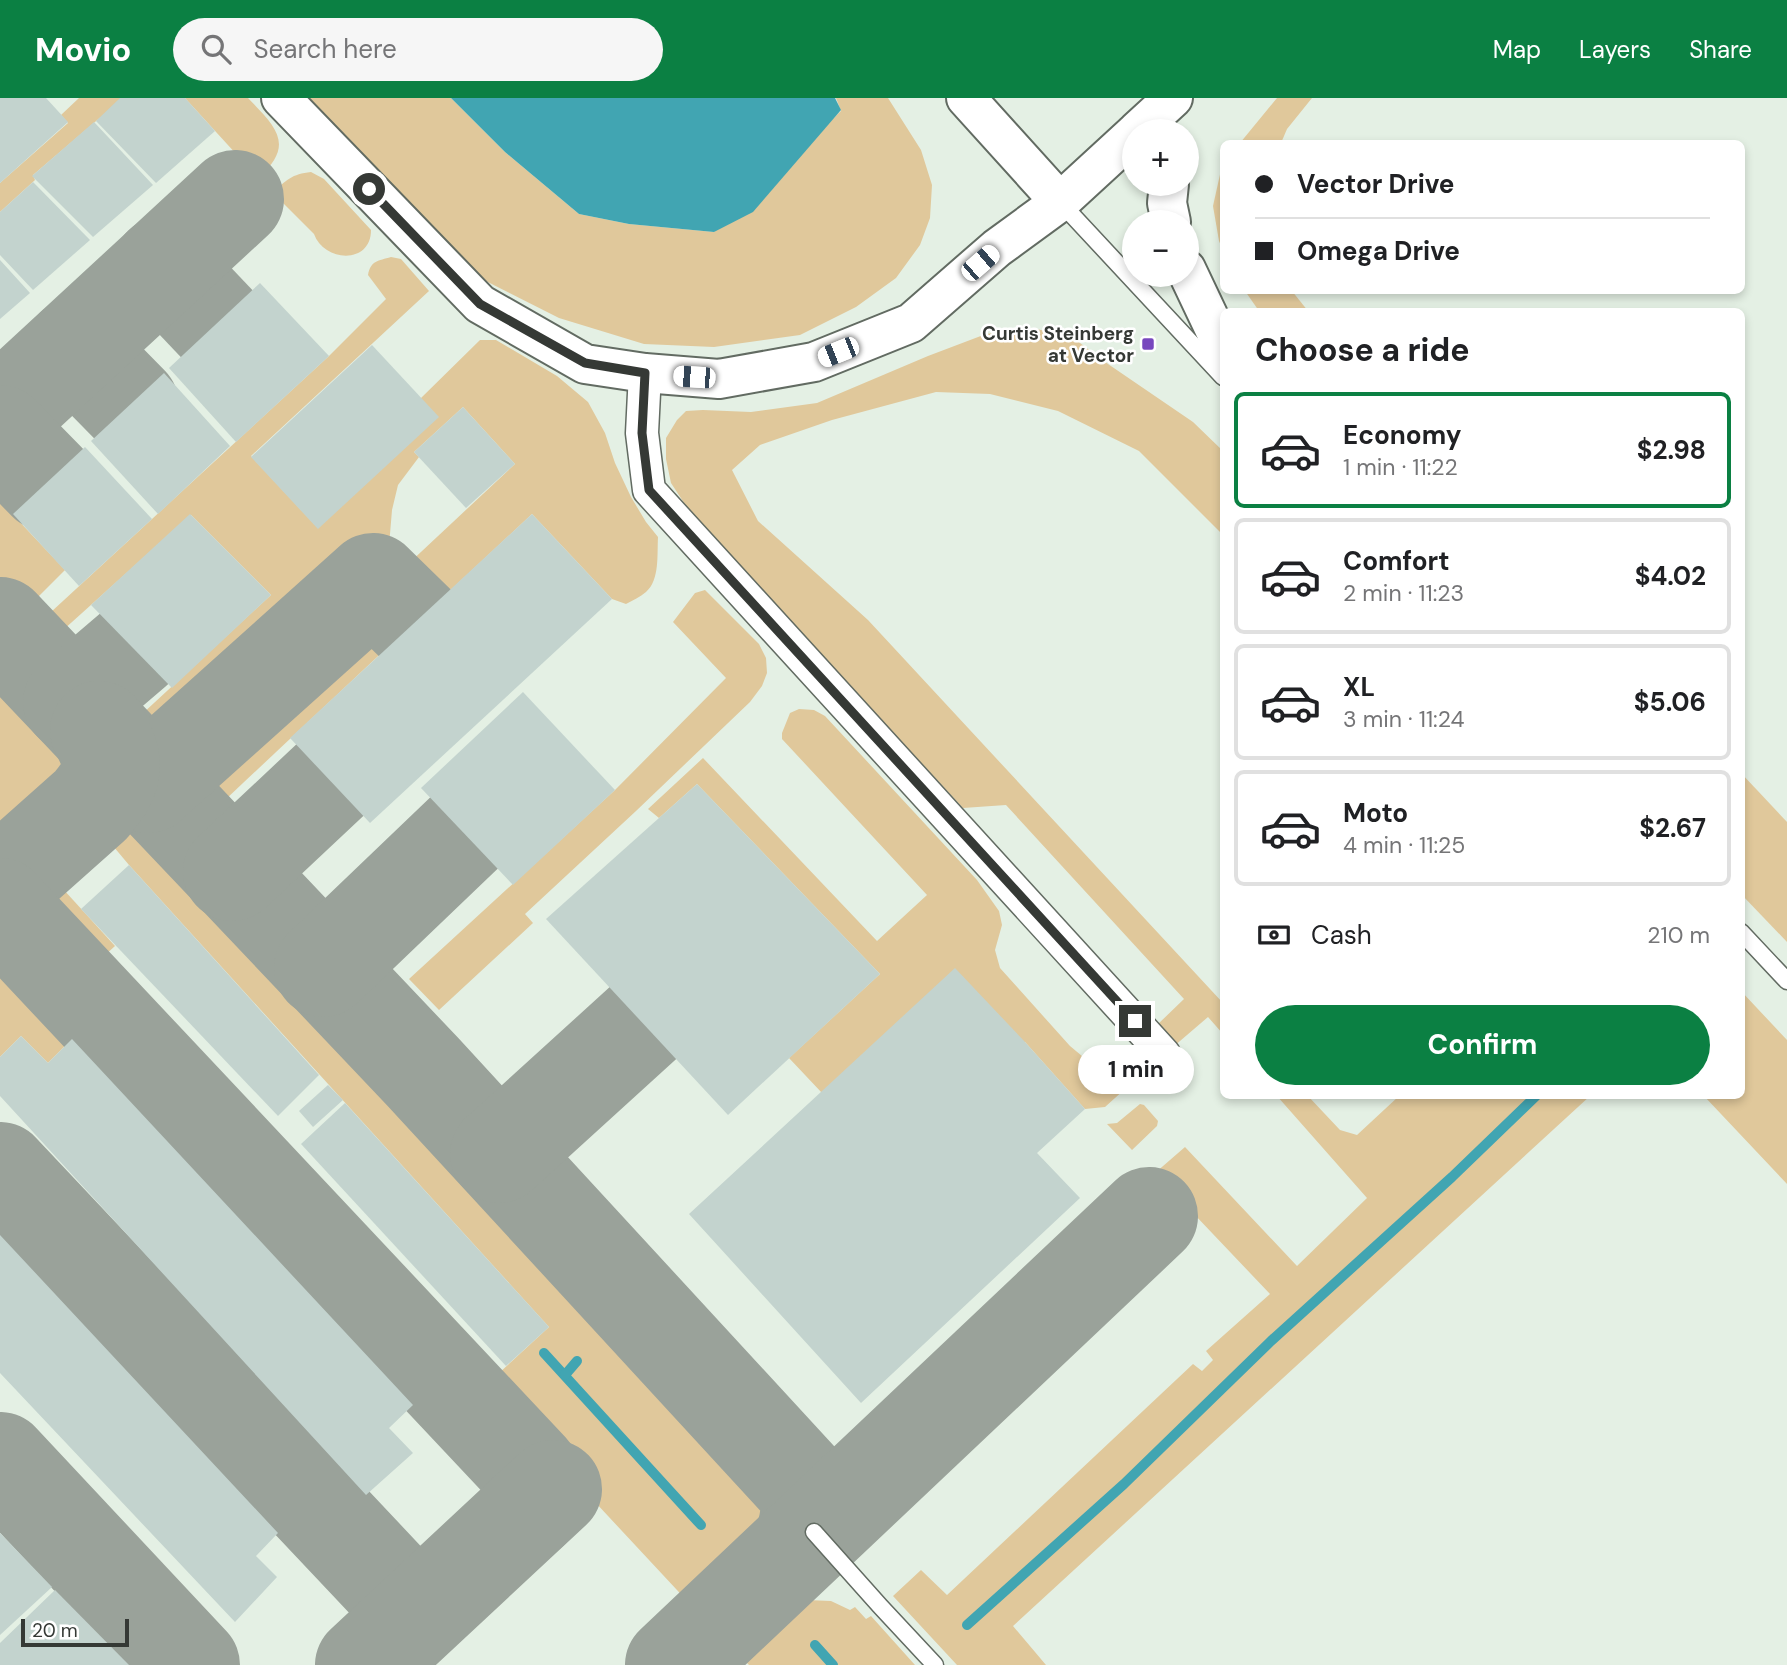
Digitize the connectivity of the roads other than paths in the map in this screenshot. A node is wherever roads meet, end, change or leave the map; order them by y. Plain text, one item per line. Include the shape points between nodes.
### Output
1 (281, 98) edge
2 (966, 98) edge
3 (1173, 98) edge
4 (1188, 98) edge
5 (1150, 119) edge
6 (1182, 119) edge
7 (1122, 145) edge
8 (1060, 202) junction
9 (1195, 287) edge
10 (1220, 341) edge
11 (645, 373) junction
12 (1220, 374) edge
13 (1745, 936) edge
14 (1787, 981) edge
15 (1164, 1054) dead end
16 (814, 1532) dead end
17 (935, 1665) edge

1 - 11 street via 480,304 585,363
2 - 8 street
3 - 5 street
4 - 6 street
7 - 8 street
8 - 11 street via 899,328 814,362 719,379
8 - 12 lane
9 - 10 street
11 - 15 street via 642,433 649,490
13 - 14 lane
16 - 17 lane

